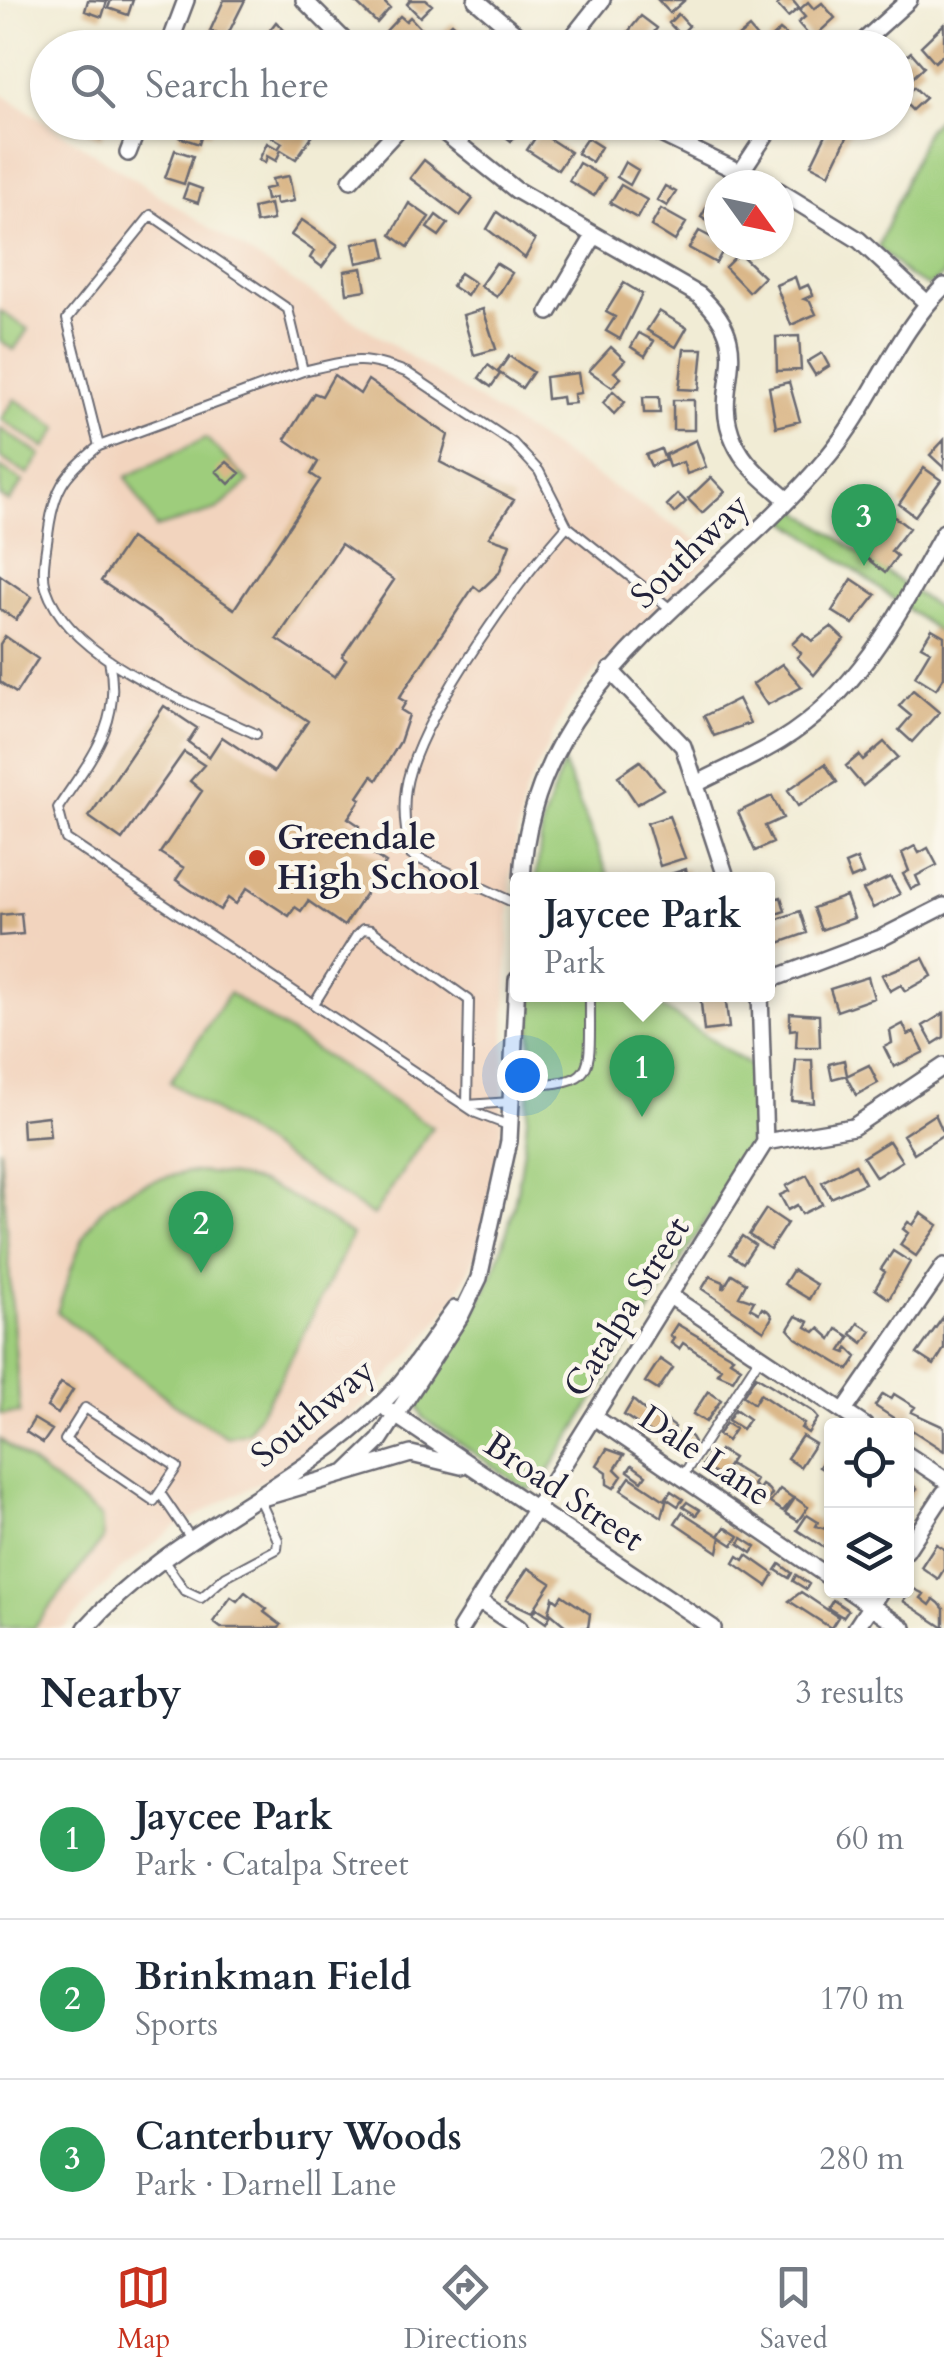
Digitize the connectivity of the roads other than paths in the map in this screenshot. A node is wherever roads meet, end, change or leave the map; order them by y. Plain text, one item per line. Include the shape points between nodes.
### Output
1 (186, 0) edge
2 (304, 0) edge
3 (476, 0) edge
4 (602, 0) edge
5 (909, 0) edge
6 (175, 30) edge
7 (334, 30) edge
8 (512, 30) edge
9 (578, 30) edge
10 (876, 30) edge
11 (133, 140) edge
12 (388, 140) edge
13 (453, 140) edge
14 (674, 140) edge
15 (762, 140) edge
16 (128, 153) dead end
17 (737, 170) edge
18 (742, 170) edge
19 (351, 180) dead end
20 (794, 201) edge
21 (594, 236) junction
22 (944, 286) edge
23 (926, 303) junction
24 (549, 312) dead end
25 (303, 372) junction
26 (99, 446) junction
27 (786, 499) junction
28 (567, 526) junction
29 (944, 532) edge
30 (672, 610) junction
31 (108, 660) junction
32 (610, 670) junction
33 (256, 734) dead end
34 (698, 784) junction
35 (522, 872) edge
36 (725, 872) edge
37 (510, 901) edge
38 (944, 906) edge
39 (775, 977) edge
40 (516, 1002) edge
41 (590, 1002) edge
42 (760, 1002) edge
43 (314, 1004) junction
44 (944, 1066) edge
45 (512, 1085) junction
46 (512, 1102) junction
47 (467, 1104) junction
48 (510, 1126) junction
49 (765, 1142) junction
50 (944, 1266) edge
51 (479, 1278) junction
52 (670, 1296) junction
53 (760, 1357) junction
54 (380, 1405) junction
55 (844, 1411) junction
56 (396, 1416) junction
57 (594, 1418) junction
58 (854, 1418) edge
59 (914, 1459) edge
60 (346, 1472) junction
61 (483, 1474) junction
62 (682, 1477) junction
63 (944, 1479) edge
64 (160, 1492) junction
65 (944, 1493) edge
66 (258, 1498) junction
67 (537, 1510) junction
68 (190, 1537) junction
69 (914, 1539) edge
70 (162, 1557) junction
71 (824, 1574) edge
72 (859, 1598) edge
73 (876, 1598) edge
74 (478, 1601) junction
75 (870, 1606) junction
76 (86, 1628) edge
77 (462, 1628) edge
78 (519, 1628) edge
79 (713, 1628) edge
80 (856, 1628) edge
81 (904, 1628) edge

1 - 6 street
2 - 7 street
3 - 8 street
4 - 9 street
5 - 10 street
11 - 16 street
12 - 19 street
13 - 21 street via 516,190
14 - 17 street
15 - 18 street
20 - 23 street via 859,240
21 - 24 street
21 - 27 street via 717,311 732,347 732,437 746,464
22 - 23 street, Southway
23 - 27 street, Southway via 863,410
25 - 26 lane
25 - 26 lane via 288,309 150,215 67,319
25 - 28 lane via 364,357 408,373 513,443 539,472
26 - 31 lane via 70,470 52,498 44,562 46,588 64,619
27 - 30 street, Southway
28 - 30 lane
28 - 37 lane via 536,561 431,720 408,775 403,827 411,855
29 - 34 street via 892,626 830,702 782,740
30 - 32 street, Southway
31 - 33 lane
31 - 43 lane via 116,690 111,720 58,808 66,840
32 - 34 street via 683,746
32 - 35 street, Southway via 572,718 538,782
34 - 36 street
38 - 39 street via 881,938
40 - 45 street, Southway
41 - 45 lane via 589,1051 577,1080
42 - 49 street
43 - 47 lane
43 - 47 lane via 357,935 371,930 468,1000
44 - 49 street via 853,1127
45 - 46 street, Southway
46 - 47 lane
46 - 48 street, Southway
47 - 48 lane
48 - 51 street, Southway
49 - 52 street, Catalpa Street
50 - 55 street
51 - 54 street, Southway
51 - 56 street, Southway
52 - 53 street
52 - 57 street, Catalpa Street
53 - 55 street
53 - 62 lane
54 - 56 street, Broad Street
54 - 66 street, Southway
55 - 58 street
56 - 60 street, Southway
56 - 61 street, Broad Street
57 - 62 street, Dale Lane
57 - 67 street, Catalpa Street
59 - 63 street
60 - 61 street, Southway via 411,1454
60 - 66 street, Southway
61 - 67 street, Broad Street
62 - 71 street, Dale Lane
64 - 64 lane via 154,1501 65,1440 85,1408 176,1467
64 - 68 lane
65 - 69 street
66 - 68 street, Southway
66 - 70 lane via 277,1549 226,1576 210,1594 190,1596
67 - 74 street, Catalpa Street
67 - 79 street, Broad Street
68 - 70 street, Southway
70 - 76 street, Southway
72 - 75 street
73 - 75 street
74 - 77 street, Catalpa Street
74 - 78 street
75 - 80 street
75 - 81 street

